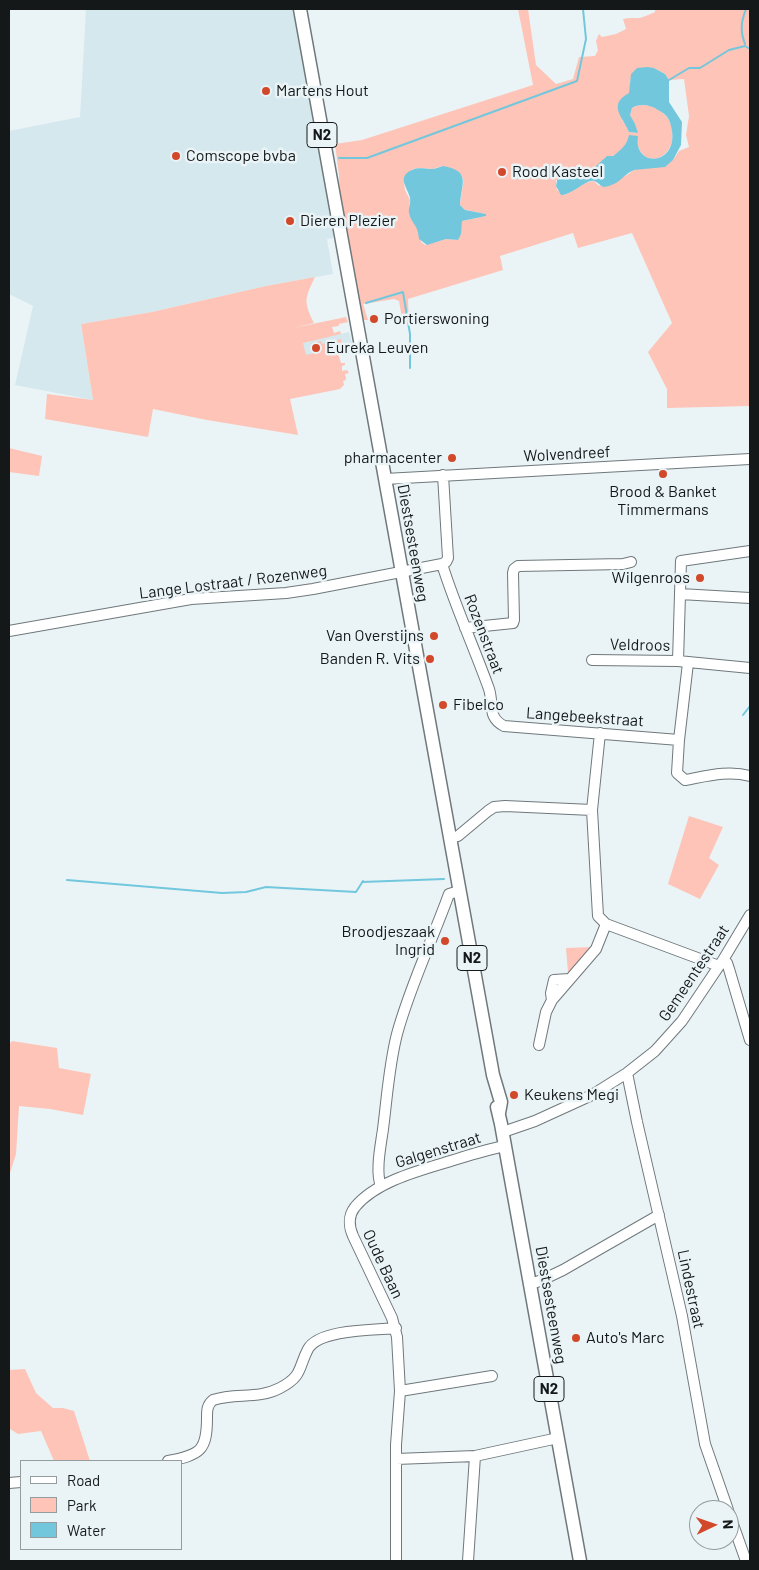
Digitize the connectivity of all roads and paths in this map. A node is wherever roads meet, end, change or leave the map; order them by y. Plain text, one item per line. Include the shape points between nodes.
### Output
1 (300, 9) edge
2 (750, 460) edge
3 (443, 475) junction
4 (385, 479) junction
5 (750, 550) edge
6 (631, 562) dead end
7 (442, 564) junction
8 (402, 572) junction
9 (680, 594) junction
10 (750, 598) edge
11 (465, 628) junction
12 (9, 631) edge
13 (592, 660) dead end
14 (683, 662) junction
15 (750, 668) edge
16 (493, 716) joint
17 (600, 733) junction
18 (679, 740) junction
19 (750, 776) edge
20 (592, 810) junction
21 (450, 838) junction
22 (460, 891) junction
23 (750, 915) edge
24 (606, 924) junction
25 (721, 963) junction
26 (750, 1040) edge
27 (539, 1045) dead end
28 (627, 1073) junction
29 (503, 1132) junction
30 (505, 1146) junction
31 (381, 1186) junction
32 (659, 1215) junction
33 (530, 1284) junction
34 (396, 1328) junction
35 (492, 1376) dead end
36 (400, 1391) junction
37 (558, 1438) junction
38 (475, 1456) junction
39 (396, 1459) junction
40 (172, 1460) edge
41 (724, 1500) edge
42 (739, 1542) edge
43 (396, 1561) edge
44 (468, 1561) edge
45 (580, 1561) edge
46 (746, 1561) edge

1 - 4 main road, Diestsesteenweg / N2
2 - 3 street, Wolvendreef
3 - 4 street, Wolvendreef
3 - 7 street via 448,558
4 - 8 main road, Diestsesteenweg / N2
5 - 9 street via 681,561
6 - 11 street via 518,566 513,573 512,623
7 - 8 street
7 - 11 street, Rozenstraat
8 - 12 street, Lange Lostraat / Rozenweg via 297,592 191,599
8 - 21 main road, Diestsesteenweg / N2
9 - 10 street
9 - 14 street
11 - 16 street, Rozenstraat via 490,692
13 - 14 street, Veldroos
14 - 15 street, Veldroos
14 - 18 street
16 - 17 street, Langebeekstraat via 504,726
17 - 18 street, Langebeekstraat
17 - 20 street
18 - 19 street via 677,773 684,780 725,773
20 - 21 street via 494,808 458,836
20 - 24 street via 598,916
21 - 22 main road, Diestsesteenweg / N2
22 - 29 main road, Diestsesteenweg / N2 via 494,1083 499,1091
22 - 31 street via 449,894 397,1035 382,1138
23 - 25 street, Gemeentestraat
24 - 25 street
24 - 27 street via 596,949 552,1000
25 - 26 street via 727,963
25 - 28 street, Gemeentestraat via 670,1036
28 - 29 street, Gemeentestraat via 579,1101
28 - 32 street, Lindestraat
29 - 30 main road, Diestsesteenweg / N2
30 - 31 street, Galgenstraat
30 - 33 main road, Diestsesteenweg / N2
31 - 34 street, Oude Baan via 354,1207 350,1229
32 - 33 street via 563,1270
32 - 41 street, Lindestraat via 682,1316 705,1444
33 - 37 main road, Diestsesteenweg / N2
34 - 36 street, Oude Baan
34 - 40 street via 325,1338 309,1347 296,1377 282,1387 259,1395 213,1400 207,1409 206,1438 202,1449
35 - 36 street
36 - 39 street, Oude Baan
37 - 38 street
37 - 45 main road, Diestsesteenweg / N2
38 - 39 street
38 - 44 street
39 - 43 street, Oude Baan
42 - 46 street, Lindestraat

